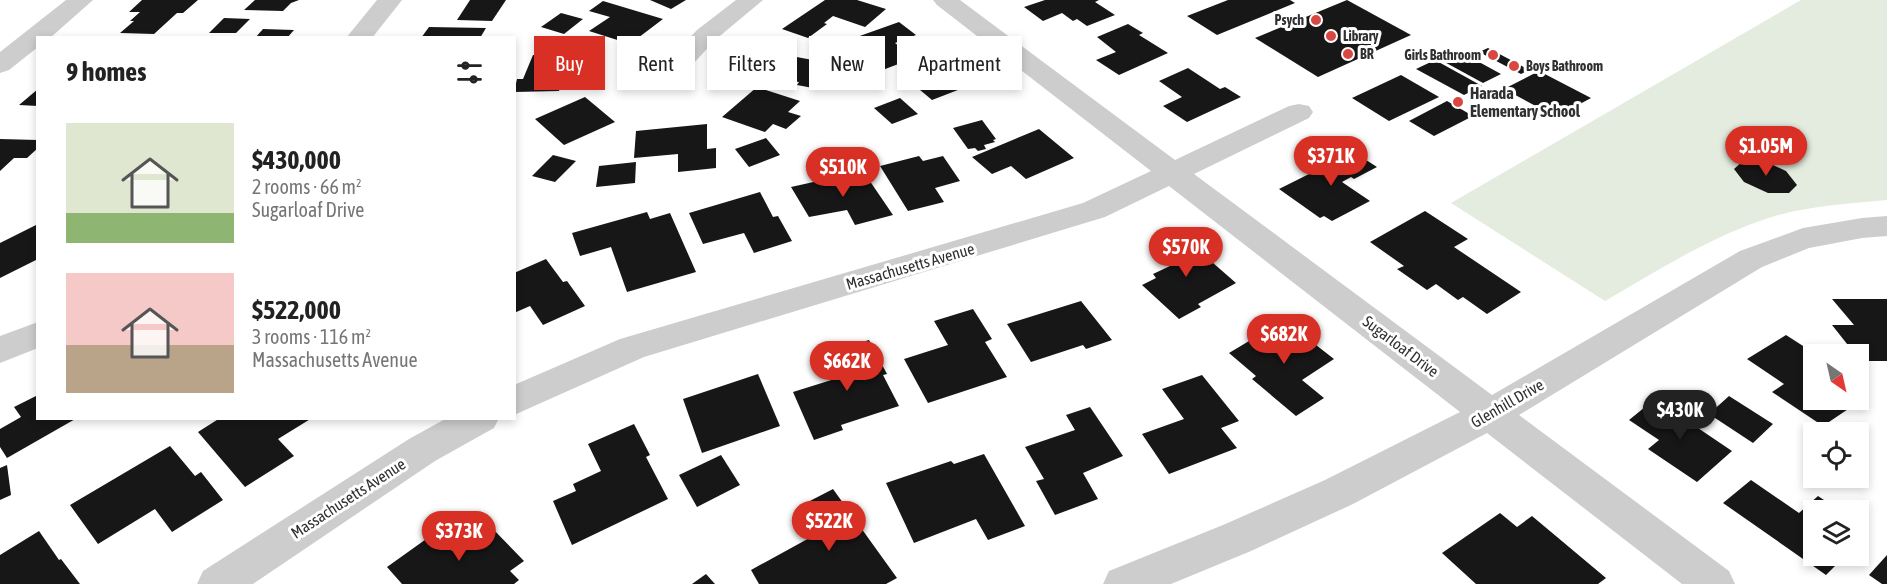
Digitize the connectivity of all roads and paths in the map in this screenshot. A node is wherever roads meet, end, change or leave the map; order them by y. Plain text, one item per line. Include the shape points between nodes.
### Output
1 (81, 0) edge
2 (390, 0) edge
3 (751, 0) edge
4 (945, 0) edge
5 (36, 36) edge
6 (36, 36) edge
7 (360, 36) edge
8 (695, 47) edge
9 (0, 65) edge
10 (1299, 112) dead end
11 (1173, 172) junction
12 (1887, 226) edge
13 (36, 334) edge
14 (0, 350) edge
15 (516, 400) edge
16 (1490, 414) junction
17 (477, 420) edge
18 (218, 584) edge
19 (1124, 584) edge
20 (1713, 584) edge

1 - 5 street
2 - 7 street
3 - 8 street
4 - 11 street, Sugarloaf Drive
6 - 9 street
10 - 11 street, Massachusetts Avenue
11 - 15 street, Massachusetts Avenue via 1094,210 632,348
11 - 16 street, Sugarloaf Drive
12 - 16 street, Glenhill Drive via 1803,238 1751,259
13 - 14 street
16 - 19 street, Glenhill Drive via 1338,492
16 - 20 street, Sugarloaf Drive
17 - 18 street, Massachusetts Avenue via 422,450

